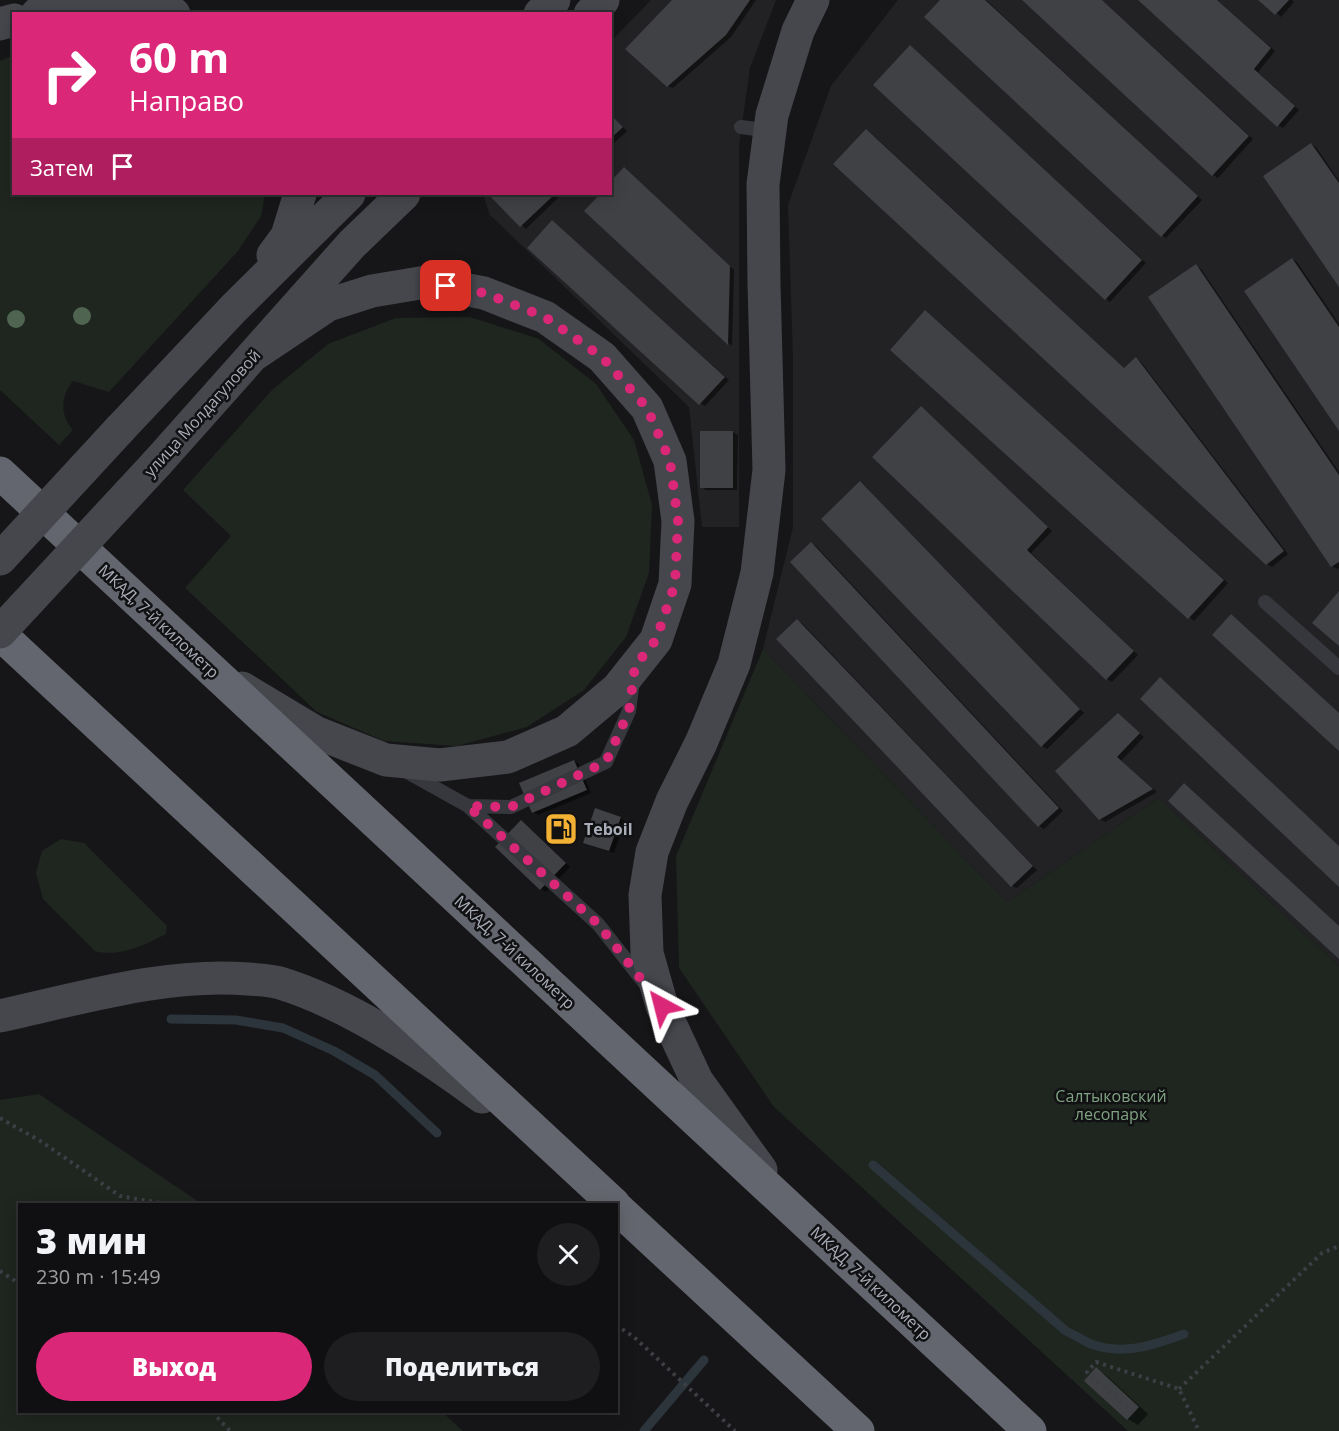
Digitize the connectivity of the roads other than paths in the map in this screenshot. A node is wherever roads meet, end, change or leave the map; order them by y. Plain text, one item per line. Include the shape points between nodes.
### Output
1 (554, 0) edge
2 (603, 0) edge
3 (813, 0) edge
4 (43, 12) edge
5 (166, 12) edge
6 (542, 12) edge
7 (592, 12) edge
8 (300, 195) edge
9 (348, 195) edge
10 (403, 195) edge
11 (234, 308) junction
12 (255, 354) junction
13 (0, 473) edge
14 (0, 559) edge
15 (1265, 602) dead end
16 (0, 633) edge
17 (635, 666) junction
18 (210, 668) junction
19 (1339, 668) edge
20 (386, 760) junction
21 (468, 806) junction
22 (662, 1006) junction
23 (0, 1016) edge
24 (551, 1146) junction
25 (612, 1203) edge
26 (785, 1203) junction
27 (618, 1209) edge
28 (858, 1431) edge
29 (1030, 1431) edge

1 - 6 main road
2 - 7 main road
3 - 22 main road via 798,31 772,115 756,129 763,184 770,470 757,573 734,664 652,852 645,895 647,953
4 - 5 main road via 65,5 121,1
8 - 11 main road via 287,236
9 - 11 main road
10 - 12 main road, улица Молдагуловой via 352,244
11 - 14 main road, bridge
12 - 16 main road, улица Молдагуловой, bridge
12 - 17 main road via 328,305 372,291 426,282 484,293 545,317 602,357 647,408 670,461 678,521 675,584 656,640
13 - 18 highway, МКАД, 7-й километр
15 - 19 lane
16 - 24 highway
17 - 20 main road via 617,689 567,731 508,757 440,765
17 - 21 lane via 629,711 606,762 511,807
18 - 20 main road via 315,732
18 - 26 highway, МКАД, 7-й километр
20 - 21 lane
21 - 22 lane via 598,924
22 - 26 main road via 697,1081
23 - 24 main road via 138,985 225,977 278,982 334,1004 429,1058
24 - 25 highway
26 - 29 highway, МКАД, 7-й километр
27 - 28 highway

